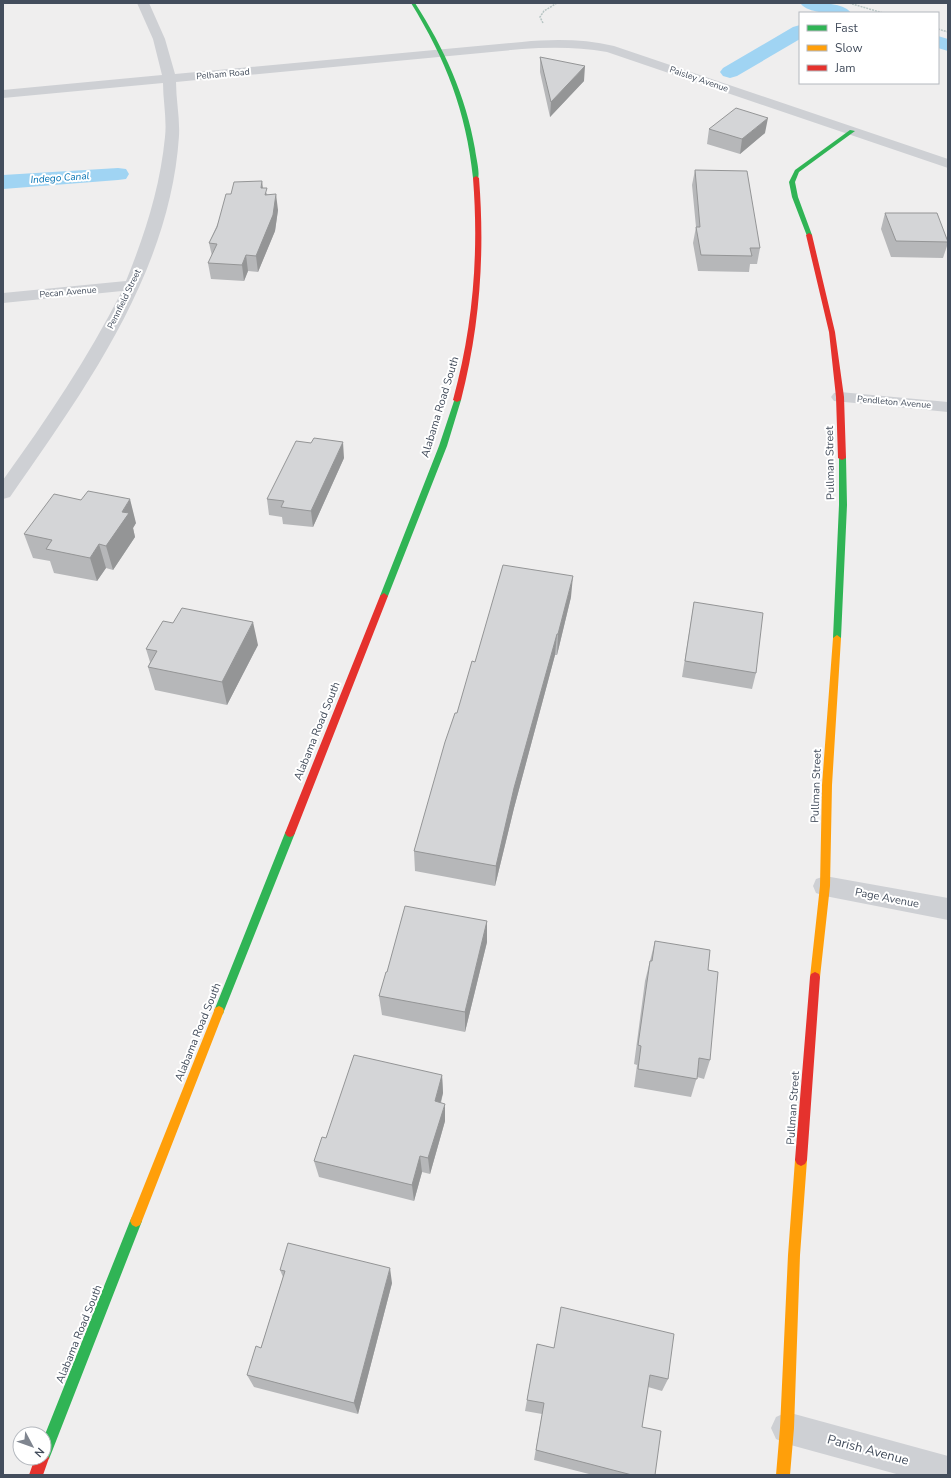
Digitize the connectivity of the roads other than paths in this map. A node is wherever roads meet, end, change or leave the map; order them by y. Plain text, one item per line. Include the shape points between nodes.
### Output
1 (143, 3) edge
2 (413, 3) edge
3 (442, 53) junction
4 (170, 78) junction
5 (3, 94) edge
6 (852, 131) junction
7 (948, 164) edge
8 (132, 285) junction
9 (3, 298) edge
10 (840, 397) junction
11 (948, 407) edge
12 (3, 493) edge
13 (826, 886) junction
14 (948, 909) edge
15 (787, 1428) junction
16 (52, 1434) edge
17 (948, 1472) edge
18 (783, 1475) edge

1 - 4 street, Pennfield Street
2 - 3 street, Alabama Road South
3 - 4 street, Pelham Road
3 - 6 street, Paisley Avenue via 538,44 587,44 610,49
3 - 16 street, Alabama Road South via 469,127 481,214 479,278 471,342 460,387 437,461
4 - 5 street, Pelham Road
4 - 8 street, Pennfield Street via 172,137 165,186 153,235
6 - 7 street, Paisley Avenue
6 - 10 street, Pullman Street via 797,171 792,182 812,244 832,332
8 - 9 street, Pecan Avenue
8 - 12 street, Pennfield Street via 94,358 59,414
10 - 11 street, Pendleton Avenue
10 - 13 street, Pullman Street via 843,505 827,785
13 - 14 street, Page Avenue
13 - 15 street, Pullman Street via 818,944 794,1255
15 - 17 street, Parish Avenue
15 - 18 street, Pullman Street

